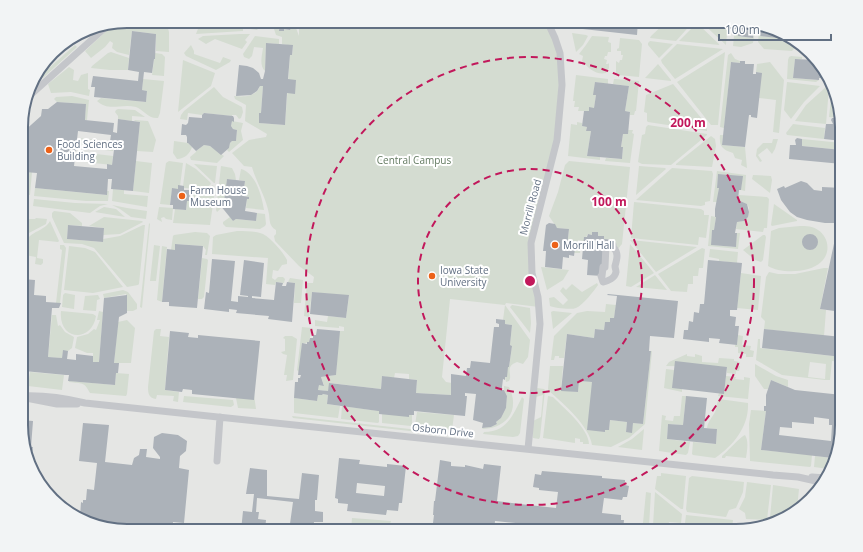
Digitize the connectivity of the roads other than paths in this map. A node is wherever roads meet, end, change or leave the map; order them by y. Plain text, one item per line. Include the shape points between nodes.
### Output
1 (550, 28) edge
2 (101, 32) edge
3 (35, 91) edge
4 (616, 263) joint
5 (28, 399) edge
6 (220, 417) junction
7 (528, 449) junction
8 (217, 461) dead end
9 (798, 477) junction
10 (819, 478) edge
11 (817, 481) edge

1 - 7 street, Morrill Road via 560,53 562,85 557,140 531,244 532,273 538,297 540,324
2 - 3 street
4 - 4 street via 614,276 603,282 601,276 603,267 605,268 606,244 614,245 617,250
5 - 6 street, Osborn Drive via 45,403 85,403
6 - 7 street, Osborn Drive
6 - 8 street
7 - 9 street, Osborn Drive
9 - 10 street, Osborn Drive
9 - 11 street, Osborn Drive

